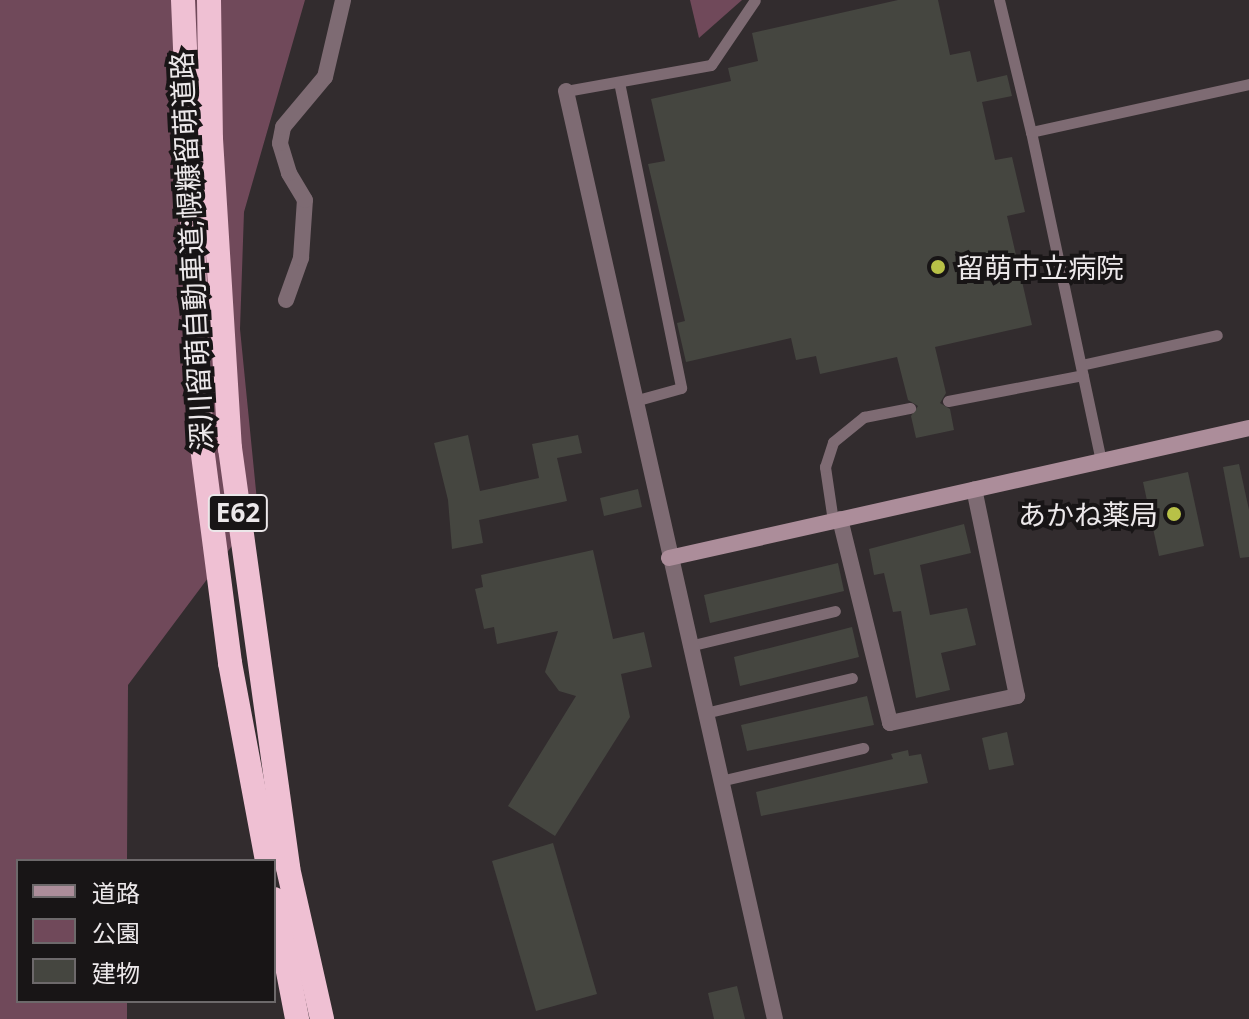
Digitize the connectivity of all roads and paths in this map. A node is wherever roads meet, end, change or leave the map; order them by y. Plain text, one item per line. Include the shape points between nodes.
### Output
1 (183, 0) edge
2 (209, 0) edge
3 (343, 0) edge
4 (755, 0) edge
5 (999, 0) edge
6 (619, 82) junction
7 (1249, 84) edge
8 (566, 91) joint
9 (1031, 132) junction
10 (286, 300) dead end
11 (1217, 335) dead end
12 (1082, 370) junction
13 (634, 401) junction
14 (948, 401) dead end
15 (910, 408) dead end
16 (1249, 428) edge
17 (1101, 461) junction
18 (974, 489) junction
19 (837, 520) junction
20 (669, 558) junction
21 (835, 611) dead end
22 (689, 646) junction
23 (852, 678) dead end
24 (705, 713) junction
25 (863, 748) dead end
26 (720, 781) junction
27 (267, 859) edge
28 (276, 909) edge
29 (297, 1019) edge
30 (322, 1019) edge
31 (775, 1019) edge

1 - 27 highway, 深川留萌自動車道;幌糠留萌道路 / E62 via 202,447 230,663
2 - 30 highway, 深川留萌自動車道;幌糠留萌道路 / E62 via 211,139 230,448 288,868
3 - 10 street via 325,77 283,127 280,143 289,173 305,200 301,258
4 - 6 lane via 711,65
5 - 9 lane
6 - 8 lane
6 - 13 lane via 681,388
7 - 9 lane
8 - 13 street
9 - 12 lane
11 - 12 lane
12 - 14 lane
12 - 17 lane
13 - 20 street
15 - 19 lane via 864,417 833,442 825,467
16 - 17 street
17 - 18 street
18 - 19 street
18 - 19 street via 1017,696 890,723
19 - 20 street
20 - 22 street
21 - 22 lane
22 - 24 street
23 - 24 lane
24 - 26 street
25 - 26 lane
26 - 31 street
28 - 29 highway

